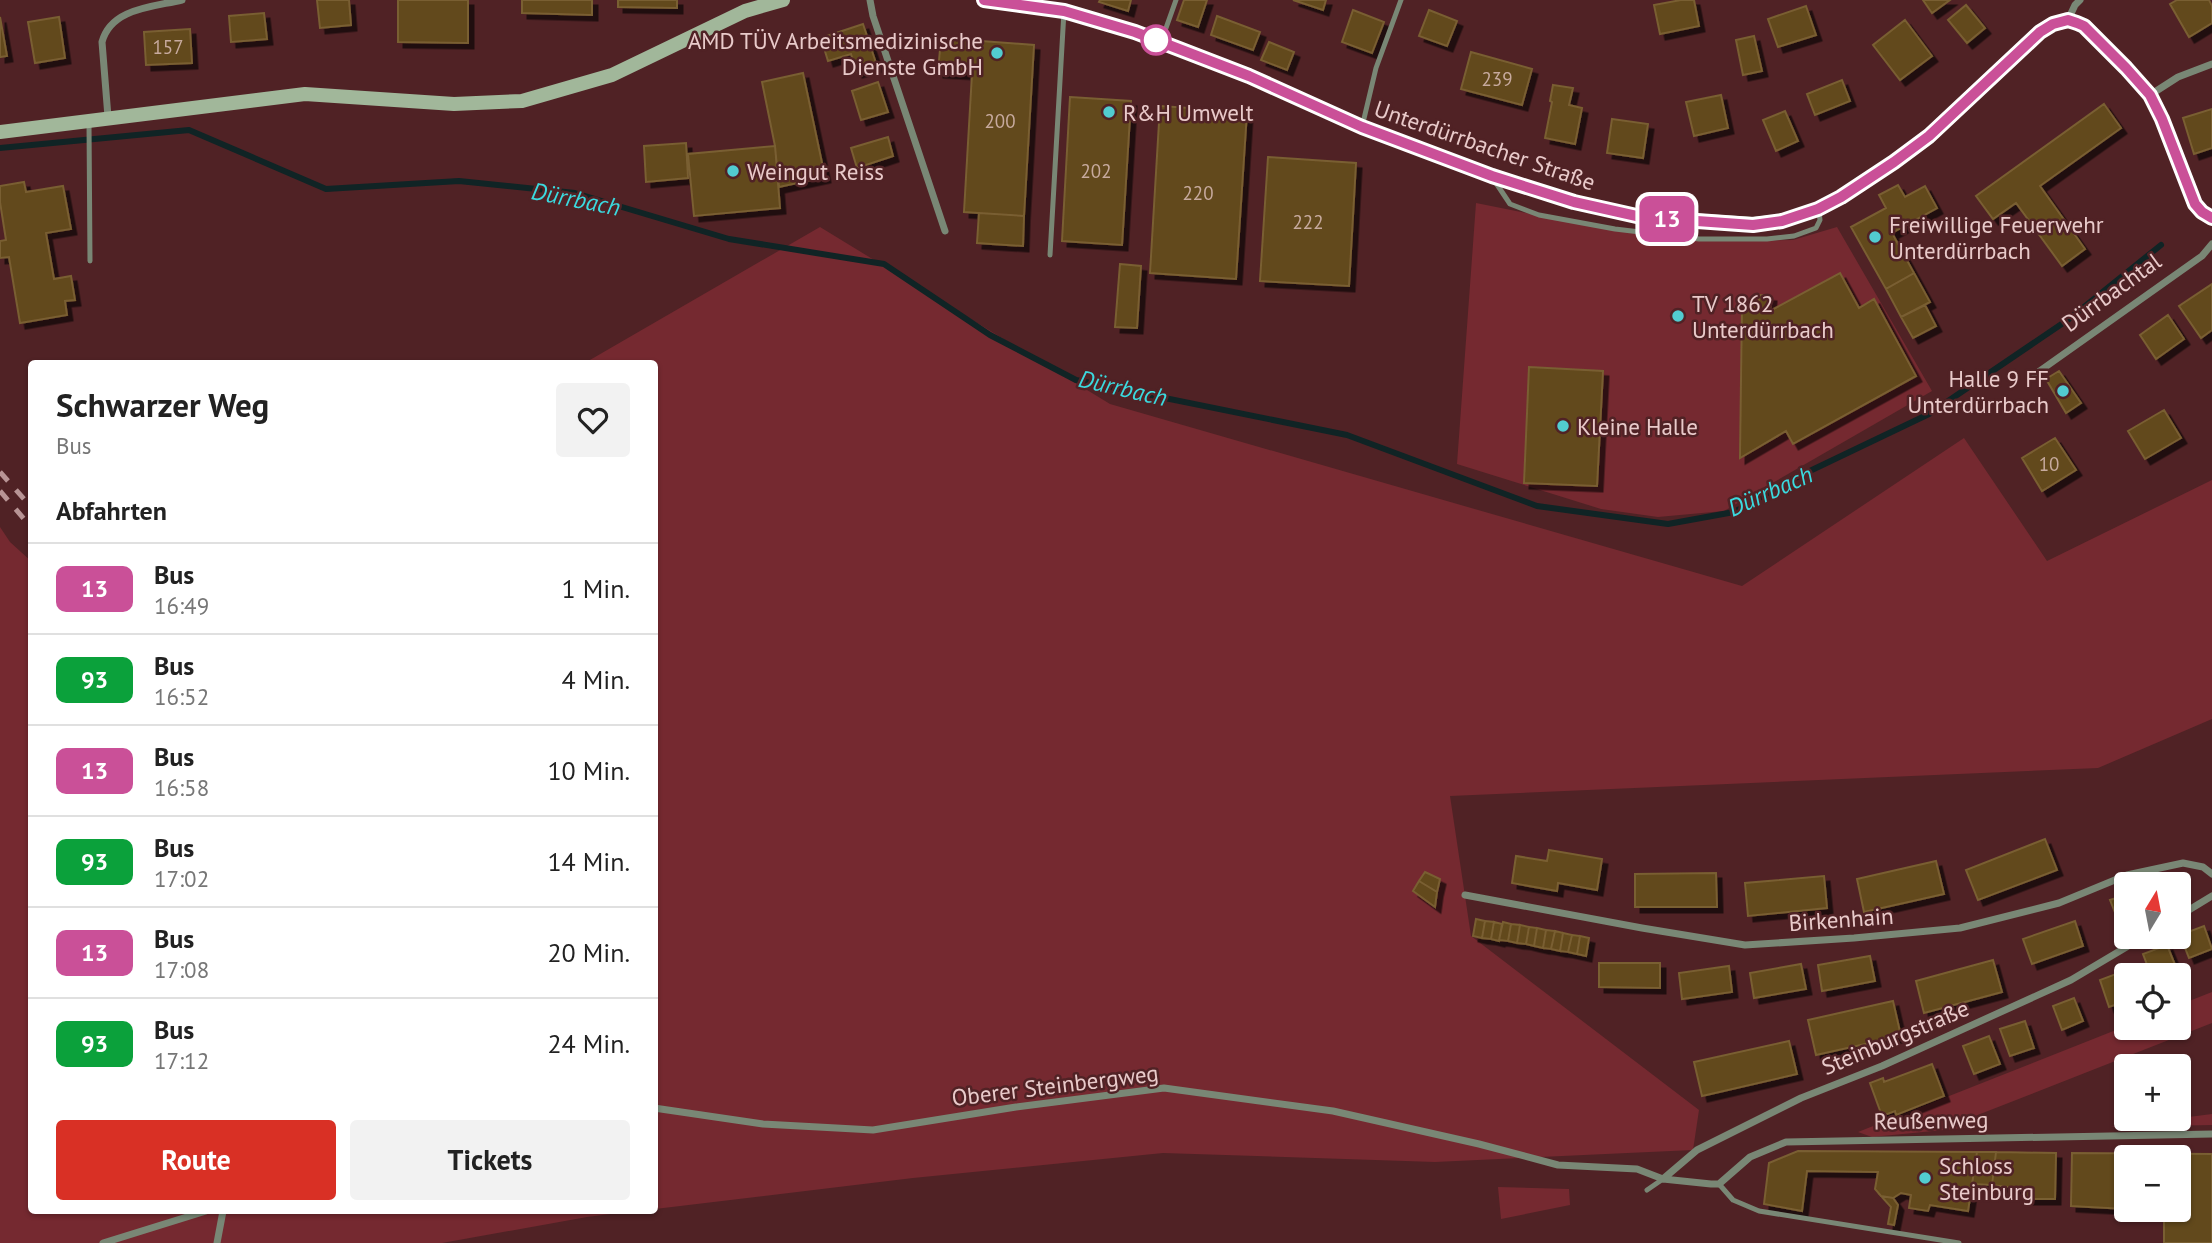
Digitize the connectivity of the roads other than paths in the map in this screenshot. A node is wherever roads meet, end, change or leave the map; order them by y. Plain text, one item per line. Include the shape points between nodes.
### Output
1 (182, 0) edge
2 (783, 0) edge
3 (870, 0) edge
4 (984, 0) edge
5 (1176, 0) edge
6 (1401, 0) edge
7 (2080, 0) edge
8 (765, 2) edge
9 (1021, 2) edge
10 (1064, 11) junction
11 (2068, 20) junction
12 (1161, 42) junction
13 (2212, 64) edge
14 (2150, 95) junction
15 (108, 117) junction
16 (89, 120) junction
17 (1362, 127) junction
18 (0, 132) edge
19 (1492, 176) junction
20 (1818, 209) junction
21 (2212, 218) edge
22 (945, 231) dead end
23 (2212, 244) edge
24 (1050, 255) dead end
25 (90, 261) dead end
26 (2034, 375) dead end
27 (2212, 874) edge
28 (1465, 894) dead end
29 (2212, 896) edge
30 (2191, 909) edge
31 (2122, 949) edge
32 (658, 1109) edge
33 (2212, 1134) edge
34 (1663, 1178) junction
35 (1719, 1184) junction
36 (1647, 1190) dead end
37 (196, 1214) edge
38 (222, 1214) edge
39 (103, 1243) edge
40 (217, 1243) edge
41 (1959, 1243) edge

1 - 15 street via 120,16 105,33
2 - 8 street
3 - 22 street
4 - 9 street, Unterdürrbacher Straße
5 - 12 lane
6 - 17 lane via 1376,68
7 - 11 street
8 - 15 street via 612,75 522,101 454,104 304,94
9 - 10 street, Unterdürrbacher Straße
10 - 12 street, Unterdürrbacher Straße
10 - 24 lane
11 - 14 street via 2084,26
11 - 20 street, Unterdürrbacher Straße via 2040,32 1929,136
12 - 17 street, Unterdürrbacher Straße
13 - 14 street via 2178,77
14 - 21 street via 2195,204
15 - 16 street
16 - 18 street
16 - 25 lane
17 - 19 street, Unterdürrbacher Straße
19 - 20 street, Unterdürrbacher Straße via 1641,217 1753,225
19 - 20 lane via 1510,204 1539,215 1699,239 1794,236 1816,228
23 - 26 street, Dürrbachtal via 2202,256
27 - 28 street, Birkenhain via 2183,863 2149,870 2059,903 1960,928 1745,945
29 - 30 street
31 - 34 street, Steinburgstraße via 2071,980 1720,1138
32 - 34 street, Oberer Steinbergweg via 763,1124 873,1130 1164,1088 1333,1111 1558,1165 1637,1169
33 - 35 street, Reußenweg via 1786,1142 1750,1157
34 - 35 street
34 - 36 lane
35 - 41 lane via 1733,1200 1759,1211
37 - 39 street
38 - 40 street

